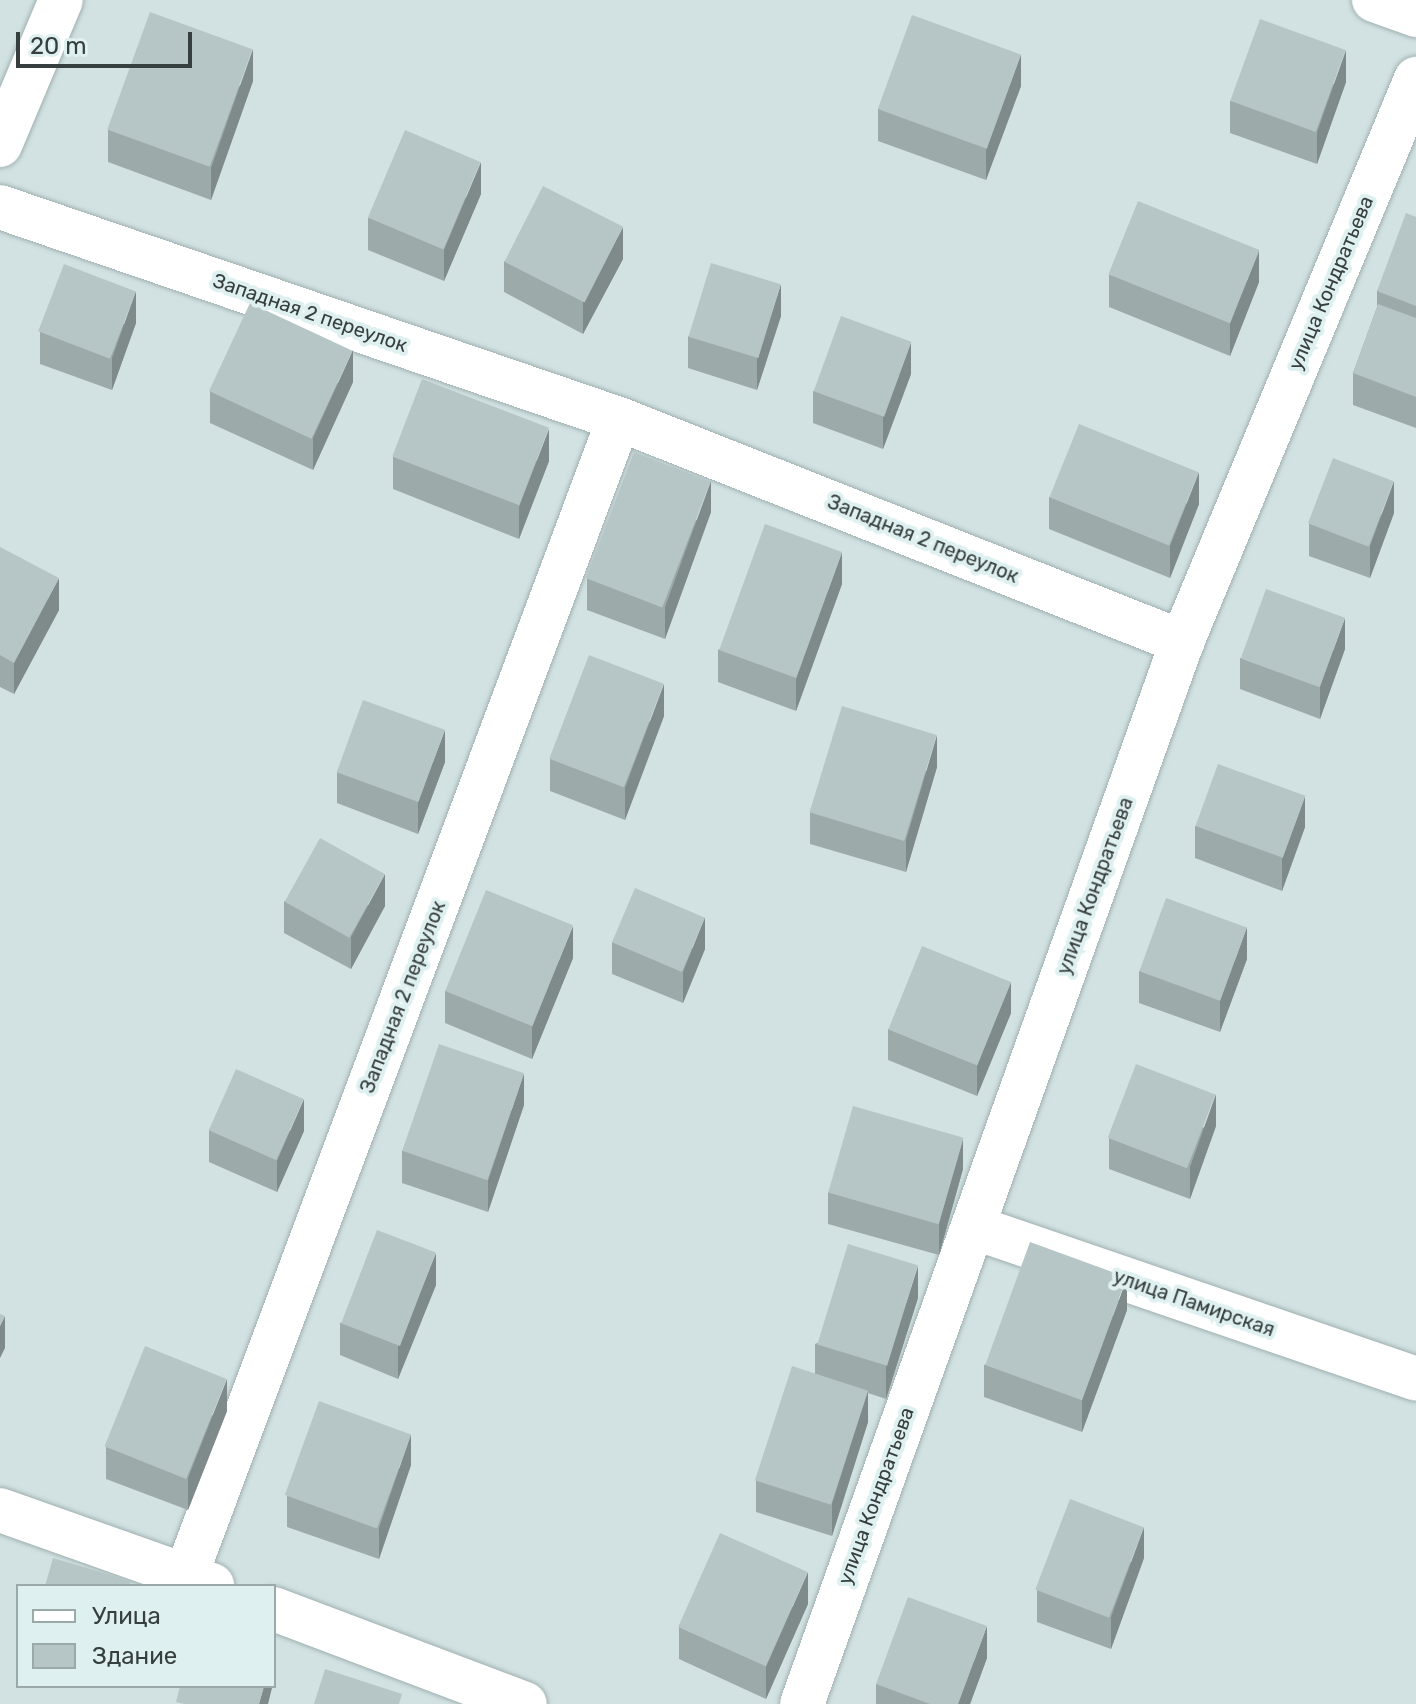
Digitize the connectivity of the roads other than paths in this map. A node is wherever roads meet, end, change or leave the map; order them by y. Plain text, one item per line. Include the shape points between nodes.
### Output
1 (61, 0) edge
2 (1374, 0) edge
3 (1416, 15) edge
4 (1416, 79) edge
5 (0, 145) edge
6 (0, 207) edge
7 (619, 419) junction
8 (1182, 642) junction
9 (973, 1227) junction
10 (1416, 1379) edge
11 (0, 1510) edge
12 (200, 1581) edge
13 (276, 1610) edge
14 (525, 1704) edge
15 (802, 1704) edge

1 - 5 street
2 - 3 street
4 - 8 street, улица Кондратьева
6 - 7 street, Западная 2 переулок
7 - 8 street, Западная 2 переулок
7 - 12 street, Западная 2 переулок
8 - 9 street, улица Кондратьева
9 - 10 street, улица Памирская
9 - 15 street, улица Кондратьева
11 - 12 street, Западная 2 переулок
13 - 14 street

